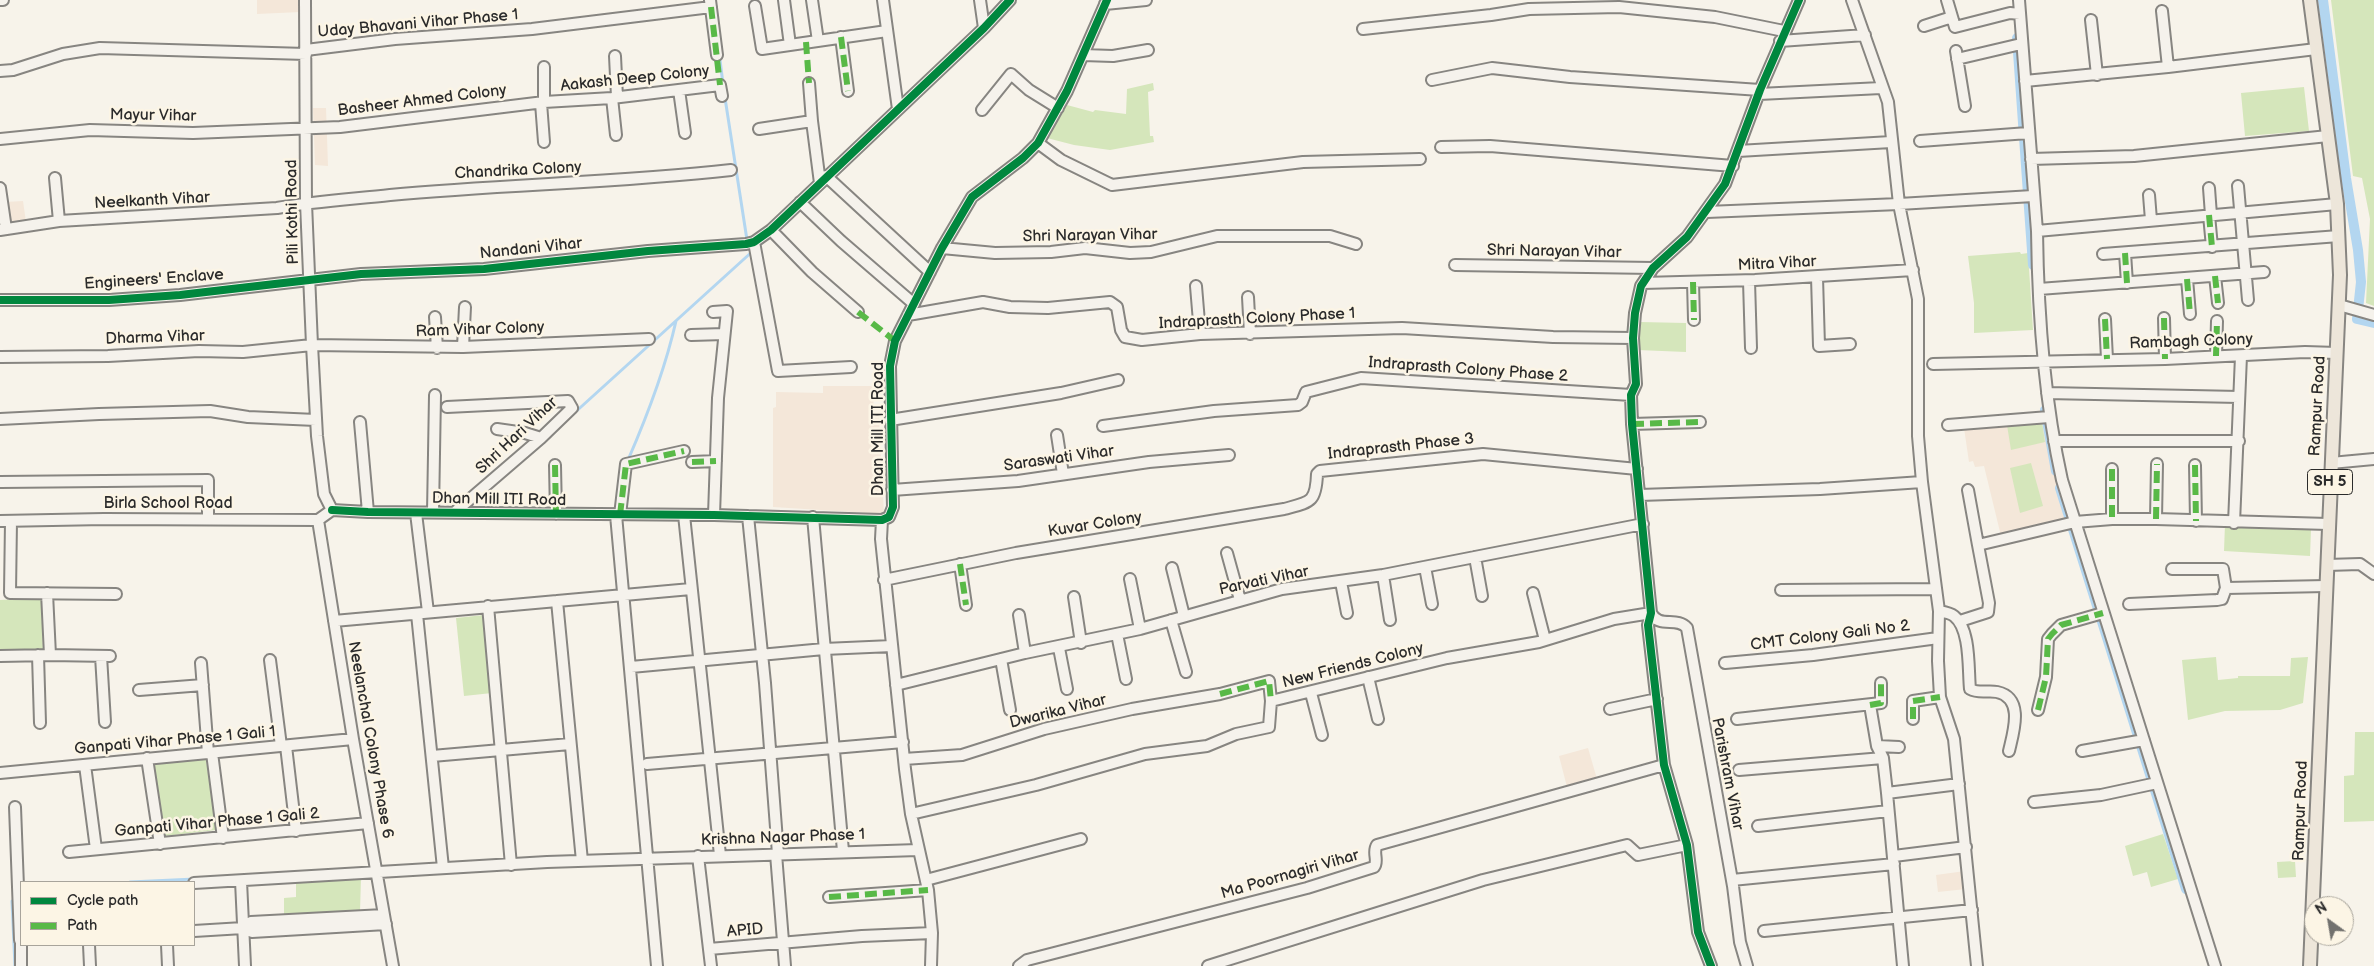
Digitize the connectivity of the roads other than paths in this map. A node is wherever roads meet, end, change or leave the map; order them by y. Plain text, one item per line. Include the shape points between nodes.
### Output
1 (305, 0) edge
2 (784, 0) edge
3 (812, 0) edge
4 (883, 0) edge
5 (980, 0) edge
6 (1010, 0) edge
7 (1146, 0) edge
8 (1799, 0) edge
9 (1852, 0) edge
10 (1948, 0) edge
11 (2018, 0) edge
12 (2310, 0) edge
13 (1106, 2) edge
14 (710, 4) edge
15 (755, 6) dead end
16 (2162, 10) dead end
17 (2016, 13) junction
18 (1952, 17) junction
19 (2091, 20) dead end
20 (1924, 26) dead end
21 (984, 28) junction
22 (1363, 29) dead end
23 (887, 31) junction
24 (1865, 35) junction
25 (1782, 36) junction
26 (841, 38) junction
27 (818, 41) junction
28 (790, 45) junction
29 (2017, 45) junction
30 (2316, 49) junction
31 (1148, 50) dead end
32 (306, 52) junction
33 (717, 55) dead end
34 (614, 56) dead end
35 (1083, 56) junction
36 (2168, 67) junction
37 (544, 68) dead end
38 (0, 71) edge
39 (2097, 75) junction
40 (1432, 80) dead end
41 (2025, 81) junction
42 (809, 83) dead end
43 (1881, 88) junction
44 (679, 90) junction
45 (848, 92) dead end
46 (1760, 92) junction
47 (722, 96) dead end
48 (615, 97) junction
49 (543, 102) junction
50 (1965, 106) dead end
51 (1058, 108) junction
52 (898, 109) junction
53 (982, 110) dead end
54 (812, 121) junction
55 (306, 128) junction
56 (759, 129) dead end
57 (685, 133) dead end
58 (2025, 134) junction
59 (616, 135) dead end
60 (2328, 136) junction
61 (0, 139) edge
62 (1920, 141) dead end
63 (544, 142) dead end
64 (1891, 142) junction
65 (1038, 143) junction
66 (1441, 147) dead end
67 (1738, 151) junction
68 (1420, 159) dead end
69 (2031, 159) junction
70 (1733, 166) junction
71 (731, 170) dead end
72 (55, 178) dead end
73 (826, 179) junction
74 (2238, 186) dead end
75 (0, 188) edge
76 (2209, 188) dead end
77 (2149, 195) dead end
78 (2030, 196) junction
79 (306, 203) junction
80 (801, 203) junction
81 (1899, 204) junction
82 (2337, 204) junction
83 (1707, 212) junction
84 (2240, 213) junction
85 (2210, 215) junction
86 (2151, 220) junction
87 (59, 221) junction
88 (3, 229) edge
89 (2037, 231) junction
90 (773, 232) junction
91 (2339, 236) junction
92 (1356, 244) dead end
93 (2243, 244) junction
94 (755, 246) junction
95 (2212, 247) junction
96 (942, 248) junction
97 (2124, 253) junction
98 (2104, 254) dead end
99 (1455, 265) dead end
100 (1653, 268) junction
101 (1912, 270) junction
102 (930, 272) junction
103 (2264, 272) dead end
104 (2245, 274) junction
105 (2216, 276) junction
106 (1817, 277) junction
107 (2187, 279) junction
108 (310, 280) junction
109 (1749, 281) junction
110 (1693, 282) junction
111 (2127, 282) junction
112 (1643, 283) junction
113 (1196, 286) dead end
114 (2039, 289) junction
115 (1248, 297) dead end
116 (0, 300) edge
117 (2248, 300) dead end
118 (2218, 303) dead end
119 (914, 304) junction
120 (2339, 305) junction
121 (465, 307) dead end
122 (713, 312) dead end
123 (858, 312) dead end
124 (2369, 313) edge
125 (2190, 314) dead end
126 (908, 315) junction
127 (435, 317) dead end
128 (2164, 318) dead end
129 (2105, 319) dead end
130 (1694, 320) dead end
131 (2217, 321) dead end
132 (724, 334) junction
133 (1200, 334) junction
134 (1250, 334) junction
135 (691, 335) dead end
136 (1633, 338) junction
137 (649, 339) dead end
138 (1850, 344) dead end
139 (312, 345) junction
140 (437, 348) junction
141 (462, 348) junction
142 (1752, 348) dead end
143 (2337, 353) junction
144 (2216, 356) junction
145 (2241, 356) junction
146 (0, 357) edge
147 (2165, 358) junction
148 (2107, 359) junction
149 (2041, 361) junction
150 (1933, 364) dead end
151 (851, 368) dead end
152 (1118, 380) dead end
153 (2047, 393) junction
154 (435, 394) dead end
155 (1631, 395) junction
156 (2239, 397) junction
157 (446, 407) dead end
158 (2046, 417) junction
159 (0, 419) edge
160 (316, 420) junction
161 (890, 420) junction
162 (360, 422) dead end
163 (1700, 422) dead end
164 (1632, 424) junction
165 (1948, 425) dead end
166 (1103, 426) dead end
167 (497, 429) dead end
168 (1057, 434) dead end
169 (541, 438) junction
170 (2054, 441) junction
171 (2239, 441) junction
172 (684, 451) dead end
173 (1229, 456) dead end
174 (2374, 459) edge
175 (716, 461) junction
176 (692, 462) dead end
177 (2331, 463) junction
178 (2157, 464) dead end
179 (555, 465) dead end
180 (2195, 465) dead end
181 (1638, 469) junction
182 (2112, 469) dead end
183 (1063, 474) junction
184 (0, 482) edge
185 (1922, 482) junction
186 (892, 490) junction
187 (1968, 490) dead end
188 (1640, 494) junction
189 (1310, 502) joint
190 (332, 510) junction
191 (368, 512) junction
192 (433, 512) junction
193 (455, 512) junction
194 (416, 513) junction
195 (556, 514) junction
196 (618, 515) junction
197 (684, 515) junction
198 (714, 515) junction
199 (748, 516) junction
200 (813, 518) junction
201 (208, 519) junction
202 (2112, 519) junction
203 (2156, 519) junction
204 (318, 520) junction
205 (882, 520) junction
206 (5, 521) edge
207 (2196, 521) junction
208 (2072, 523) junction
209 (2234, 523) junction
210 (1643, 524) junction
211 (2328, 524) junction
212 (1978, 546) junction
213 (1227, 553) dead end
214 (1475, 556) junction
215 (960, 564) junction
216 (2327, 565) junction
217 (1425, 567) junction
218 (1172, 568) dead end
219 (2172, 569) dead end
220 (2374, 574) edge
221 (1383, 575) junction
222 (1130, 579) dead end
223 (884, 580) junction
224 (1342, 582) junction
225 (2326, 586) junction
226 (1935, 588) junction
227 (2226, 588) junction
228 (691, 589) junction
229 (1781, 590) dead end
230 (5, 593) edge
231 (47, 593) junction
232 (1533, 593) dead end
233 (116, 594) dead end
234 (625, 596) junction
235 (1482, 596) dead end
236 (1074, 597) dead end
237 (1240, 600) junction
238 (557, 601) junction
239 (1432, 604) dead end
240 (2129, 604) dead end
241 (966, 605) dead end
242 (488, 606) junction
243 (1939, 611) junction
244 (1652, 612) junction
245 (422, 613) junction
246 (1347, 613) dead end
247 (2101, 614) junction
248 (1019, 615) dead end
249 (1184, 616) junction
250 (1172, 620) junction
251 (1390, 620) dead end
252 (334, 621) junction
253 (1960, 621) junction
254 (1140, 629) junction
255 (1117, 634) junction
256 (1938, 638) junction
257 (1545, 640) junction
258 (1081, 643) junction
259 (892, 646) junction
260 (1059, 648) junction
261 (824, 649) junction
262 (1025, 653) junction
263 (38, 655) junction
264 (50, 655) junction
265 (762, 655) junction
266 (0, 656) edge
267 (1001, 659) junction
268 (270, 660) dead end
269 (700, 660) junction
270 (201, 663) dead end
271 (1725, 663) dead end
272 (631, 667) junction
273 (1186, 672) dead end
274 (1368, 677) junction
275 (1126, 679) dead end
276 (1881, 683) dead end
277 (203, 685) junction
278 (896, 685) junction
279 (1067, 689) dead end
280 (140, 690) dead end
281 (1311, 693) junction
282 (1940, 697) junction
283 (1657, 699) junction
284 (1271, 701) junction
285 (1870, 705) junction
286 (1610, 709) dead end
287 (1010, 710) dead end
288 (2038, 710) dead end
289 (1378, 719) dead end
290 (1737, 719) dead end
291 (1913, 719) dead end
292 (105, 722) dead end
293 (40, 723) dead end
294 (1322, 735) dead end
295 (353, 739) junction
296 (2141, 741) junction
297 (903, 742) junction
298 (570, 744) junction
299 (284, 746) junction
300 (1877, 746) junction
301 (1899, 747) dead end
302 (833, 748) junction
303 (501, 750) junction
304 (2082, 750) dead end
305 (2009, 751) dead end
306 (210, 753) junction
307 (771, 754) junction
308 (432, 756) junction
309 (146, 758) junction
310 (709, 758) junction
311 (1883, 758) junction
312 (904, 759) junction
313 (647, 764) dead end
314 (85, 765) junction
315 (1664, 765) junction
316 (1739, 770) dead end
317 (0, 773) edge
318 (1960, 784) junction
319 (2154, 784) junction
320 (1887, 794) junction
321 (2034, 802) dead end
322 (16, 807) dead end
323 (1888, 810) junction
324 (911, 814) junction
325 (368, 823) junction
326 (1758, 826) dead end
327 (296, 831) junction
328 (223, 838) junction
329 (1081, 839) dead end
330 (160, 844) junction
331 (1688, 845) junction
332 (1966, 847) junction
333 (96, 849) junction
334 (918, 850) junction
335 (843, 851) junction
336 (69, 852) dead end
337 (777, 854) junction
338 (720, 855) junction
339 (698, 856) junction
340 (648, 858) junction
341 (1894, 860) junction
342 (582, 861) junction
343 (511, 864) junction
344 (444, 868) junction
345 (377, 873) junction
346 (1732, 880) junction
347 (241, 881) junction
348 (195, 883) edge
349 (927, 885) junction
350 (20, 891) edge
351 (829, 897) dead end
352 (1972, 910) junction
353 (1898, 917) junction
354 (385, 920) junction
355 (244, 928) junction
356 (195, 931) edge
357 (1764, 931) dead end
358 (932, 933) junction
359 (783, 942) junction
360 (21, 946) edge
361 (88, 946) edge
362 (167, 946) edge
363 (709, 949) junction
364 (21, 966) edge
365 (90, 966) edge
366 (168, 966) edge
367 (245, 966) edge
368 (393, 966) edge
369 (657, 966) edge
370 (711, 966) edge
371 (785, 966) edge
372 (931, 966) edge
373 (1019, 966) edge
374 (1208, 966) edge
375 (1711, 966) edge
376 (1747, 966) edge
377 (1902, 966) edge
378 (1977, 966) edge
379 (2215, 966) edge
380 (2310, 966) edge

1 - 32 street, Pili Kothi Road
2 - 28 street
3 - 27 street
4 - 23 street
5 - 21 street
6 - 21 street
7 - 13 street
8 - 25 street
9 - 24 street
10 - 18 street
11 - 17 street
12 - 30 main road, Rampur Road / SH 5
13 - 35 street, Dhan Mill ITI Road
14 - 32 street, Uday Bhavani Vihar Phase 1 via 532,29 395,39
14 - 33 street
15 - 28 street via 762,49
16 - 36 street
17 - 18 street via 1955,28
17 - 29 street
18 - 20 street
19 - 39 street
21 - 52 street
22 - 25 street via 1529,9 1602,7 1714,17
23 - 26 street
23 - 52 street
24 - 25 street
24 - 43 street
25 - 46 street
26 - 27 street
26 - 45 street
27 - 28 street
29 - 41 street
29 - 50 street via 1956,55
30 - 36 street
30 - 60 main road, Rampur Road / SH 5
31 - 35 street via 1113,56
32 - 38 street, Uday Bhavani Vihar Phase 1 via 100,48
32 - 55 street, Pili Kothi Road
34 - 48 street
35 - 51 street, Dhan Mill ITI Road
36 - 39 street
37 - 49 street
39 - 41 street
40 - 46 street via 1492,68
41 - 58 street
42 - 54 street
43 - 46 street
43 - 64 street via 1890,115
44 - 47 street, Aakash Deep Colony via 720,85
44 - 48 street, Aakash Deep Colony
44 - 57 street
46 - 67 street
48 - 49 street, Aakash Deep Colony
48 - 59 street
49 - 55 street, Basheer Ahmed Colony
49 - 63 street
51 - 53 street via 1011,74
51 - 65 street, Dhan Mill ITI Road
52 - 73 street
54 - 56 street
54 - 73 street
55 - 61 street, Mayur Vihar via 194,133 90,130
55 - 79 street, Pili Kothi Road
58 - 62 street
58 - 69 street
60 - 69 street via 2134,156
60 - 82 main road, Rampur Road / SH 5
64 - 67 street
64 - 81 street
65 - 68 street via 1061,160 1112,184 1303,162
65 - 96 street, Dhan Mill ITI Road via 972,197
66 - 70 street via 1490,146
67 - 70 street
69 - 78 street
70 - 83 street
71 - 79 street, Chandrika Colony via 654,179 485,186
72 - 87 street
73 - 80 street
73 - 102 street
74 - 84 street
75 - 88 street
76 - 85 street
77 - 86 street
78 - 81 street
78 - 89 street
79 - 87 street, Neelkanth Vihar via 277,208
79 - 108 street, Pili Kothi Road
80 - 90 street
80 - 119 street
81 - 83 street
81 - 101 street
82 - 84 street
82 - 91 main road, Rampur Road / SH 5
83 - 100 street via 1687,237
84 - 85 street
84 - 93 street
85 - 86 street
85 - 95 street
86 - 89 street
87 - 88 street, Neelkanth Vihar
89 - 114 street
90 - 94 street
90 - 123 street
91 - 93 street
91 - 120 main road, Rampur Road / SH 5
92 - 96 street, Shri Narayan Vihar via 1330,236 1217,236 1137,253 1085,248 995,253
93 - 95 street
93 - 104 street
94 - 108 street, Nandani Vihar via 648,251 484,269 361,274
94 - 151 street via 778,372
95 - 97 street
96 - 102 street, Dhan Mill ITI Road
97 - 98 street
97 - 111 street
99 - 100 street, Shri Narayan Vihar
100 - 112 street
101 - 106 street, Mitra Vihar
101 - 185 street via 1918,299 1918,436
102 - 119 street, Dhan Mill ITI Road
103 - 104 street
104 - 105 street
104 - 117 street
105 - 107 street
105 - 118 street
106 - 109 street, Mitra Vihar
106 - 138 street via 1819,346
107 - 111 street
107 - 125 street
108 - 116 street, Engineers' Enclave via 108,300
108 - 139 street, Pili Kothi Road
109 - 110 street, Mitra Vihar
109 - 142 street
110 - 112 street, Mitra Vihar
110 - 130 street
111 - 114 street
112 - 136 street via 1635,313
113 - 133 street
114 - 149 street
115 - 134 street
119 - 126 street, Dhan Mill ITI Road
120 - 124 street
120 - 143 main road, Rampur Road / SH 5
121 - 141 street
122 - 132 street via 727,311
126 - 133 street, Indraprasth Colony Phase 1 via 983,302 1048,308 1110,302 1117,307 1125,336 1142,340
126 - 161 street, Dhan Mill ITI Road via 895,341 890,366
127 - 140 street
128 - 147 street
129 - 148 street
131 - 144 street
132 - 135 street
132 - 175 street
133 - 134 street, Indraprasth Colony Phase 1
134 - 136 street, Indraprasth Colony Phase 1 via 1402,328
136 - 155 street via 1636,384
137 - 141 street, Ram Vihar Colony
139 - 140 street, Ram Vihar Colony
139 - 146 street, Dharma Vihar via 243,352
139 - 160 street, Pili Kothi Road
140 - 141 street, Ram Vihar Colony
143 - 145 street, Rambagh Colony
143 - 177 main road, Rampur Road / SH 5
144 - 145 street, Rambagh Colony
144 - 147 street, Rambagh Colony
145 - 156 street
147 - 148 street, Rambagh Colony
148 - 149 street, Rambagh Colony
149 - 150 street, Rambagh Colony
149 - 153 street
152 - 161 street via 1061,393
153 - 156 street
153 - 158 street
154 - 192 street
155 - 164 street
155 - 166 street, Indraprasth Colony Phase 2 via 1361,378 1306,392 1298,405 1214,411
156 - 171 street
157 - 169 street, Shri Hari Vihar via 568,401 572,408
158 - 165 street
158 - 170 street
159 - 160 street via 210,411 248,417
160 - 190 street, Pili Kothi Road via 324,494
161 - 186 street, Dhan Mill ITI Road
162 - 191 street
163 - 164 street
164 - 181 street
167 - 169 street via 525,432
168 - 183 street
169 - 193 street, Shri Hari Vihar
170 - 171 street
170 - 208 street
171 - 209 street
172 - 196 street via 626,464
173 - 183 street, Saraswati Vihar via 1149,462
174 - 177 street
175 - 176 street
175 - 198 street
177 - 211 main road, Rampur Road / SH 5
178 - 203 street
179 - 195 street
180 - 207 street
181 - 188 street
181 - 189 street, Indraprasth Phase 3 via 1483,454 1450,456 1320,470
182 - 202 street
183 - 186 street, Saraswati Vihar via 1018,481
184 - 201 street via 208,480
185 - 188 street via 1820,489
185 - 226 street
186 - 205 street, Dhan Mill ITI Road via 893,507 889,517
187 - 212 street
188 - 210 street
189 - 215 street, Kuvar Colony
190 - 191 street, Dhan Mill ITI Road
190 - 204 street
191 - 194 street, Dhan Mill ITI Road
192 - 193 street, Dhan Mill ITI Road
192 - 194 street, Dhan Mill ITI Road
193 - 195 street, Dhan Mill ITI Road
194 - 245 street
195 - 196 street, Dhan Mill ITI Road
196 - 197 street, Dhan Mill ITI Road
196 - 234 street
197 - 198 street, Dhan Mill ITI Road
197 - 228 street
198 - 199 street, Dhan Mill ITI Road
199 - 200 street, Dhan Mill ITI Road
199 - 265 street
200 - 205 street, Dhan Mill ITI Road
200 - 261 street
201 - 204 street, Birla School Road
201 - 206 street, Birla School Road
202 - 203 street
202 - 208 street
203 - 207 street
204 - 252 street, Neelanchal Colony Phase 6
205 - 223 street
206 - 230 street
207 - 209 street
208 - 212 street
208 - 247 street
209 - 211 street
210 - 214 street, Parvati Vihar
210 - 244 street
211 - 216 main road, Rampur Road / SH 5
212 - 253 street via 1988,612
213 - 237 street
214 - 217 street, Parvati Vihar
214 - 235 street
215 - 223 street, Kuvar Colony
215 - 241 street
216 - 220 street via 2360,564
216 - 225 main road, Rampur Road / SH 5
217 - 221 street, Parvati Vihar
217 - 239 street
218 - 249 street
219 - 227 street via 2223,569
221 - 224 street, Parvati Vihar
221 - 251 street
222 - 254 street
223 - 259 street
224 - 237 street, Parvati Vihar via 1282,589
224 - 246 street
225 - 227 street
225 - 380 main road, Rampur Road / SH 5
226 - 229 street
226 - 243 street
227 - 240 street via 2222,599 2217,600
228 - 234 street
228 - 269 street
230 - 231 street
231 - 233 street
231 - 264 street
232 - 257 street
234 - 238 street
234 - 272 street
236 - 258 street
237 - 249 street, Parvati Vihar
238 - 242 street
238 - 298 street
242 - 245 street
242 - 303 street
243 - 253 street
243 - 256 street
244 - 257 street, New Friends Colony via 1614,619
244 - 283 street via 1648,625
244 - 346 street, Parishram Vihar via 1660,622 1682,624 1687,628
245 - 252 street
245 - 308 street
247 - 288 street via 2061,625 2048,639 2046,676
247 - 296 street
248 - 262 street
249 - 250 street, Parvati Vihar
250 - 254 street, Parvati Vihar
250 - 273 street
252 - 295 street, Neelanchal Colony Phase 6
253 - 305 street via 1968,653 1970,689 2004,694 2017,715
254 - 255 street, Parvati Vihar
255 - 258 street, Parvati Vihar
255 - 275 street
256 - 271 street, CMT Colony Gali No 2
256 - 282 street
257 - 274 street, New Friends Colony via 1464,654
258 - 260 street, Parvati Vihar
259 - 261 street
259 - 278 street
260 - 262 street, Parvati Vihar
260 - 279 street
261 - 265 street
261 - 302 street
262 - 267 street, Parvati Vihar
263 - 264 street
263 - 266 street
263 - 293 street
264 - 292 street via 106,656
265 - 269 street
265 - 307 street
267 - 278 street, Parvati Vihar
267 - 287 street
268 - 299 street
269 - 272 street
269 - 310 street
270 - 277 street
272 - 340 street
274 - 281 street, New Friends Colony
274 - 289 street
276 - 285 street via 1881,703
277 - 280 street
277 - 306 street
278 - 297 street
281 - 284 street, New Friends Colony
281 - 294 street
282 - 291 street via 1912,701
282 - 318 street via 1954,739
283 - 286 street
283 - 315 street
284 - 312 street, Dwarika Vihar via 1269,681 1044,729 962,756
284 - 324 street, New Friends Colony via 1269,727 1236,734 1207,746 1145,754 988,797
285 - 290 street
285 - 300 street
295 - 299 street, Ganpati Vihar Phase 1 Gali 1
295 - 325 street, Neelanchal Colony Phase 6
296 - 304 street
296 - 319 street
297 - 302 street
297 - 312 street
298 - 303 street
298 - 342 street
299 - 306 street, Ganpati Vihar Phase 1 Gali 1
299 - 327 street
300 - 301 street
300 - 311 street
302 - 307 street
302 - 335 street
303 - 308 street
303 - 343 street
306 - 309 street, Ganpati Vihar Phase 1 Gali 1
306 - 328 street
307 - 310 street
307 - 337 street
308 - 344 street
309 - 314 street, Ganpati Vihar Phase 1 Gali 1
309 - 330 street
310 - 313 street
310 - 338 street
311 - 316 street
311 - 320 street
312 - 324 street
314 - 317 street, Ganpati Vihar Phase 1 Gali 1
314 - 333 street
315 - 331 street
315 - 373 street, Ma Poornagiri Vihar via 1377,845 1374,868 1027,960
318 - 320 street
318 - 332 street
319 - 321 street via 2101,795
319 - 379 street
320 - 323 street
322 - 350 street
323 - 326 street
323 - 341 street
324 - 334 street
325 - 327 street, Ganpati Vihar Phase 1 Gali 2
325 - 345 street, Neelanchal Colony Phase 6
327 - 328 street, Ganpati Vihar Phase 1 Gali 2
328 - 330 street, Ganpati Vihar Phase 1 Gali 2
329 - 349 street
330 - 333 street, Ganpati Vihar Phase 1 Gali 2
331 - 374 street via 1638,855 1627,845 1483,880
331 - 375 street via 1698,932
332 - 341 street
332 - 352 street
333 - 336 street, Ganpati Vihar Phase 1 Gali 2
334 - 335 street, Krishna Nagar Phase 1
334 - 349 street
335 - 337 street, Krishna Nagar Phase 1
337 - 338 street, Krishna Nagar Phase 1
337 - 359 street
338 - 339 street, Krishna Nagar Phase 1
339 - 340 street, Krishna Nagar Phase 1
339 - 363 street
340 - 342 street, Krishna Nagar Phase 1
340 - 369 street
341 - 346 street
341 - 353 street
342 - 343 street, Krishna Nagar Phase 1
343 - 344 street, Krishna Nagar Phase 1
344 - 345 street, Krishna Nagar Phase 1
345 - 347 street, Krishna Nagar Phase 1
345 - 354 street, Neelanchal Colony Phase 6
346 - 376 street, Parishram Vihar via 1739,936
347 - 348 street, Krishna Nagar Phase 1
347 - 355 street
349 - 351 street
349 - 358 street
352 - 353 street
352 - 378 street
353 - 357 street
353 - 377 street
354 - 355 street via 251,922
354 - 368 street, Neelanchal Colony Phase 6
355 - 356 street
355 - 367 street
358 - 359 street, APID
358 - 372 street
359 - 363 street, APID
359 - 371 street
360 - 364 street
361 - 365 street
362 - 366 street
363 - 370 street

